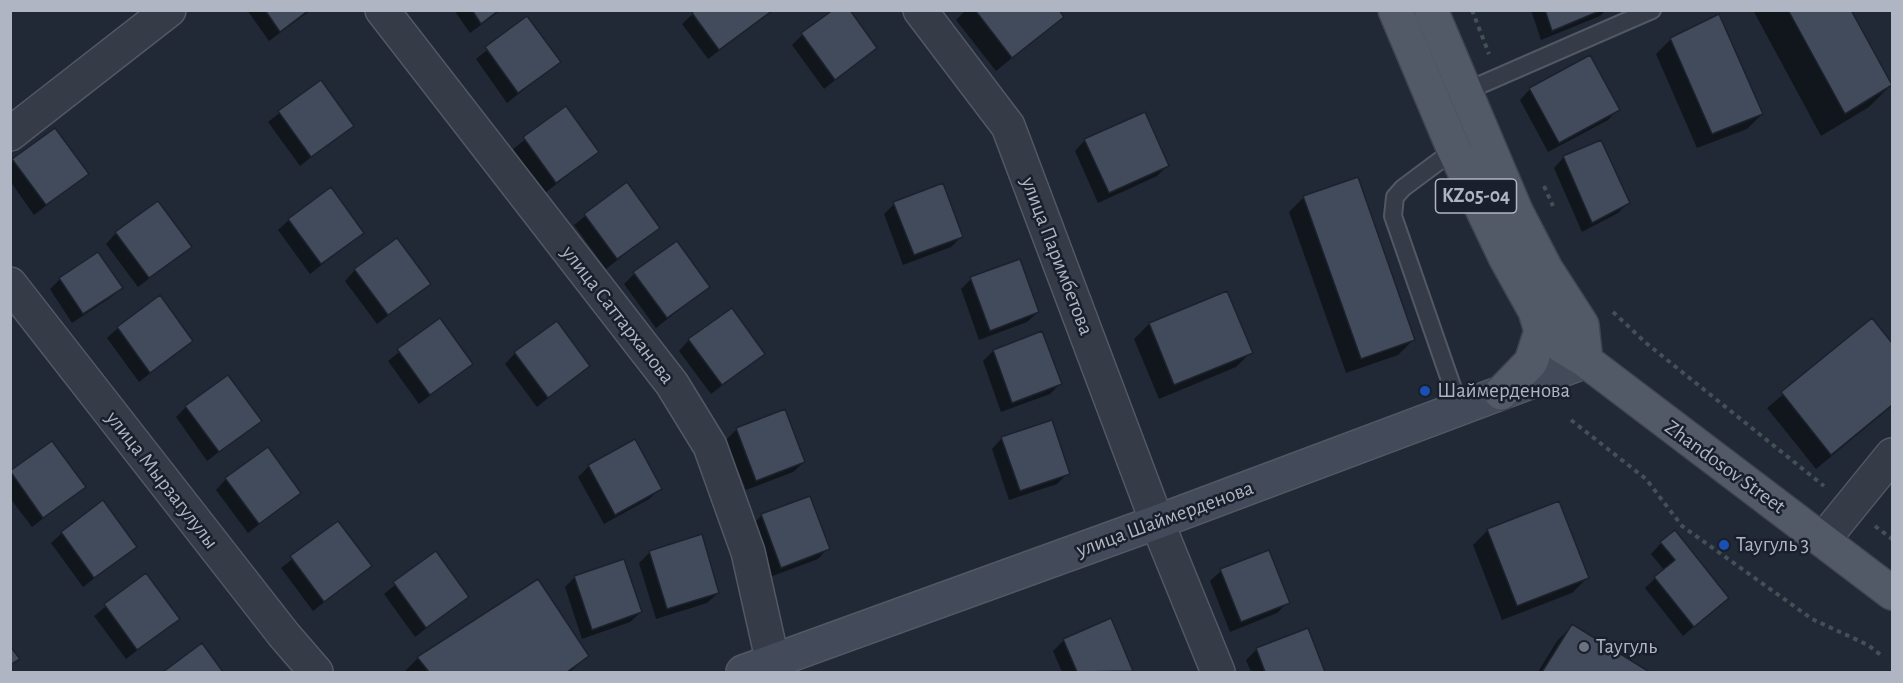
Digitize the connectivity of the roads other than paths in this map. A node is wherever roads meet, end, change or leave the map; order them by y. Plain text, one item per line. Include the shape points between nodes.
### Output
1 (170, 10) edge
2 (382, 10) edge
3 (920, 10) edge
4 (1395, 10) edge
5 (1431, 10) edge
6 (1652, 10) edge
7 (1464, 92) junction
8 (10, 134) edge
9 (1454, 150) junction
10 (10, 284) edge
11 (1535, 311) junction
12 (1586, 361) junction
13 (1501, 393) junction
14 (1460, 409) junction
15 (1890, 464) edge
16 (1157, 522) junction
17 (1823, 540) junction
18 (1893, 593) edge
19 (764, 669) edge
20 (316, 672) edge
21 (1218, 672) edge

1 - 8 street
2 - 19 street, улица Саттарханова via 672,384 710,446 748,552
3 - 16 street, улица Паримбетова via 1008,126
4 - 9 main road, Zhandosov Street / KZ05-04
5 - 7 main road, KZ05-04
6 - 7 lane
7 - 12 main road, KZ05-04 via 1516,211 1546,269 1582,325
9 - 11 main road, Zhandosov Street / KZ05-04
9 - 14 lane via 1403,188 1395,197 1393,216
10 - 20 street, улица Мырзагулулы
11 - 12 main road, Zhandosov Street / KZ05-04 via 1560,345
11 - 13 main road via 1541,331 1531,362
12 - 13 street, улица Шаймерденова
12 - 17 main road, Zhandosov Street / KZ05-04
13 - 14 street, улица Шаймерденова
14 - 16 street, улица Шаймерденова
15 - 17 street
16 - 19 street, улица Шаймерденова
16 - 21 street, улица Паримбетова
17 - 18 main road, Zhandosov Street / KZ05-04

